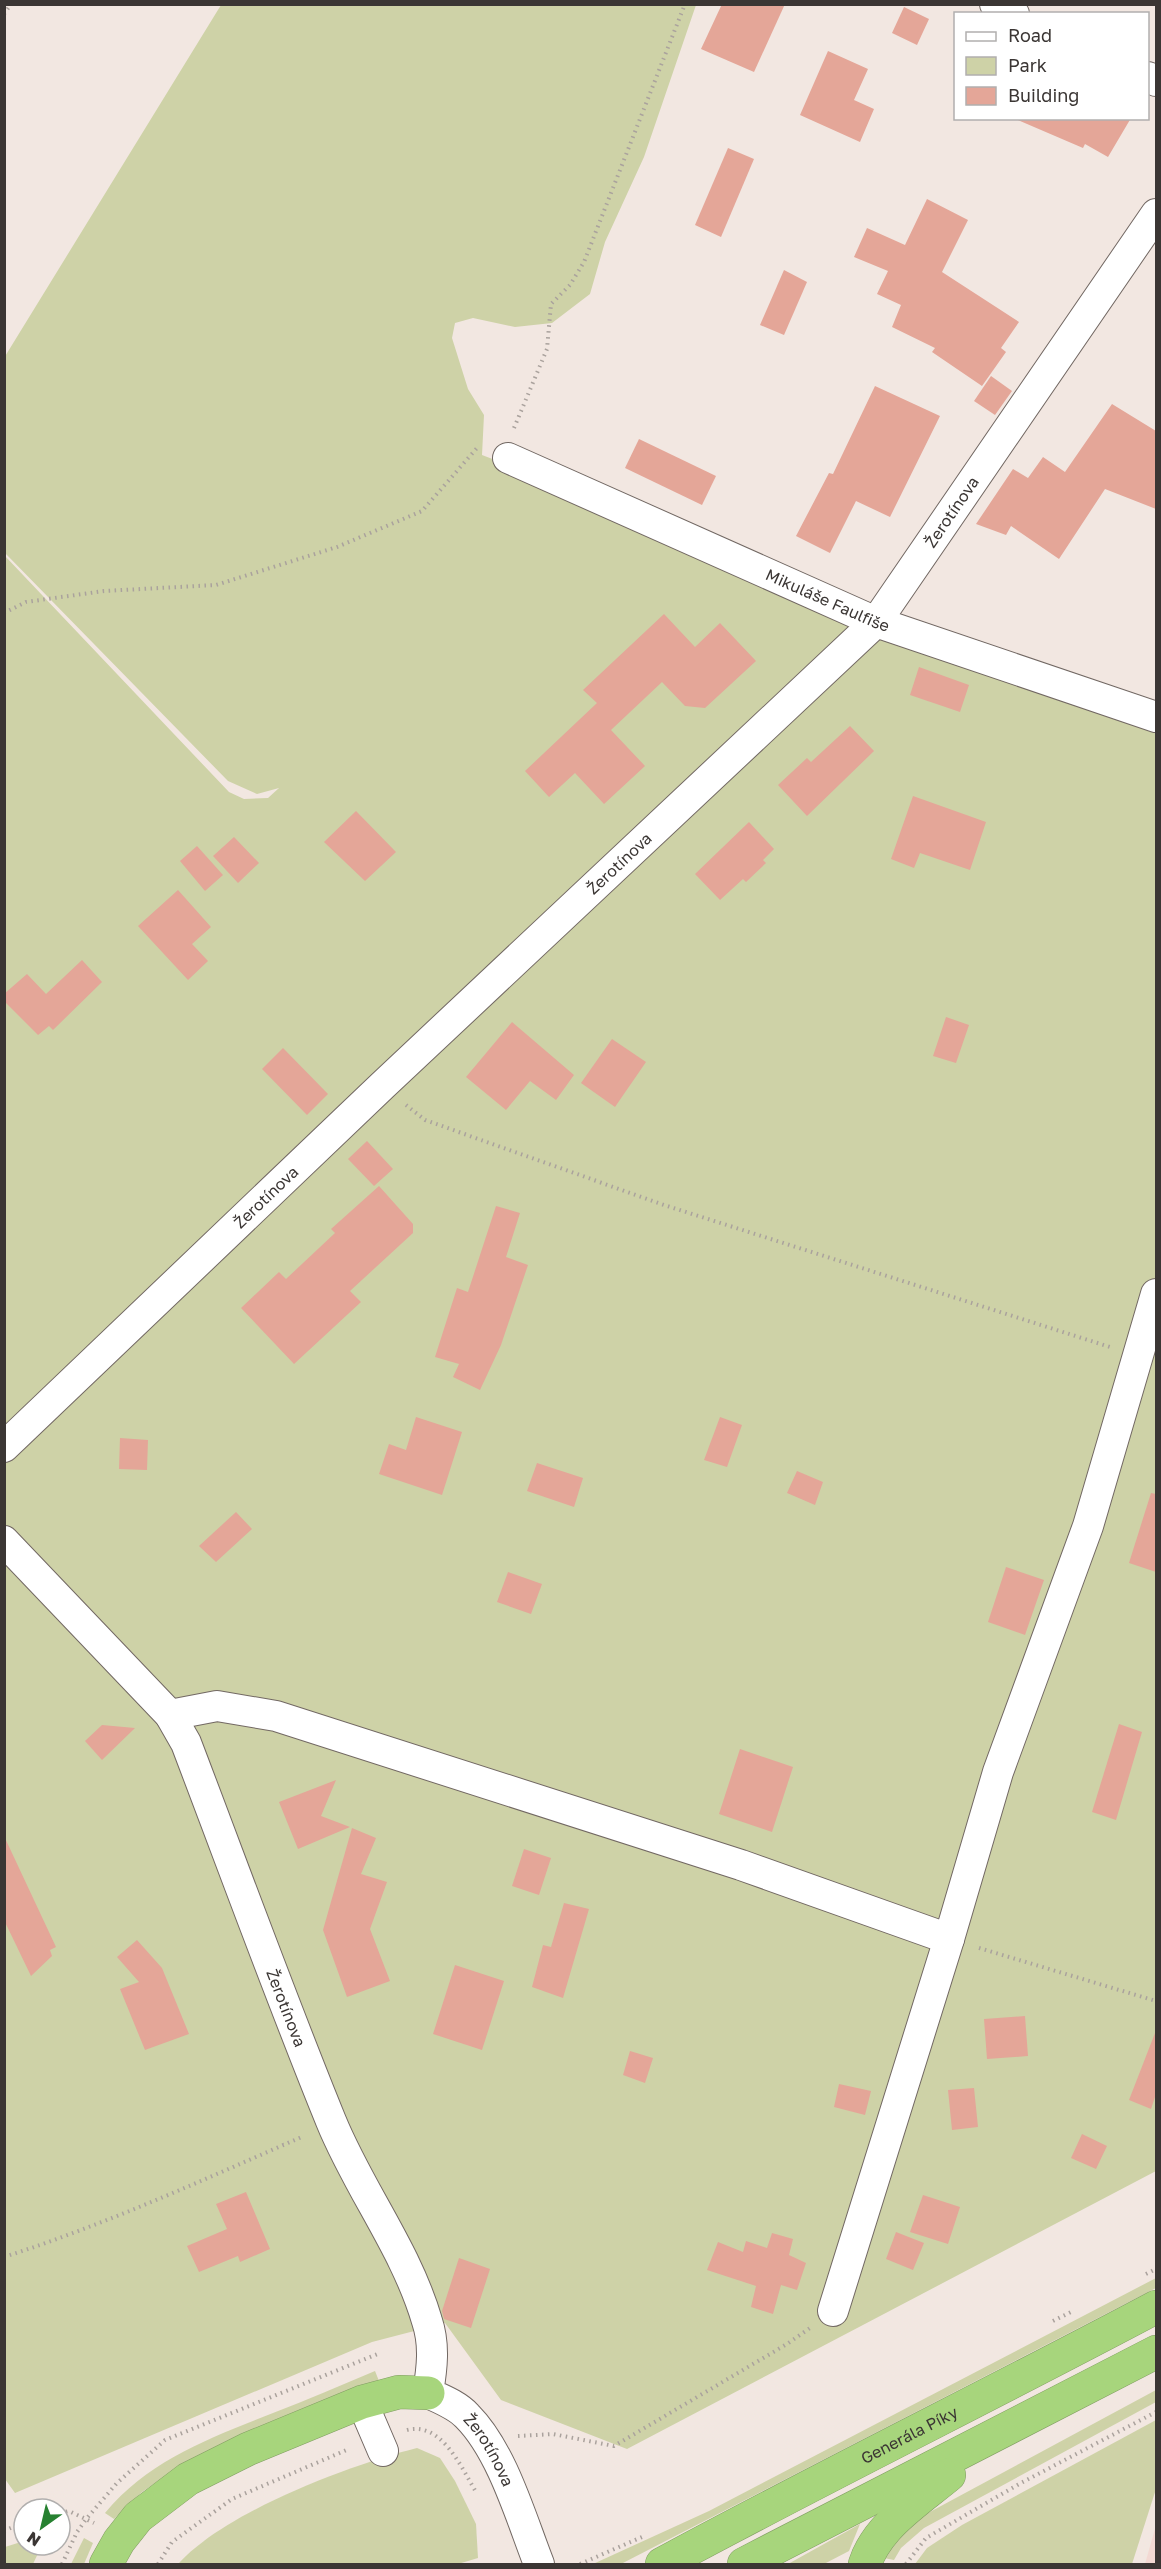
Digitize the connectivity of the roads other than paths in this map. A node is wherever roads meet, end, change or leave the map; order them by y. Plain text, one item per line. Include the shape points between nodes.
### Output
1 (995, 4) edge
2 (1010, 12) edge
3 (1156, 214) edge
4 (508, 458) road end
5 (876, 622) junction
6 (1156, 717) edge
7 (1156, 1294) edge
8 (4, 1447) edge
9 (4, 1541) edge
10 (170, 1715) junction
11 (949, 1939) junction
12 (1156, 2307) edge
13 (832, 2311) dead end
14 (1156, 2352) edge
15 (428, 2393) junction
16 (362, 2402) junction
17 (990, 2440) junction
18 (380, 2444) road end
19 (106, 2565) edge
20 (539, 2565) edge
21 (662, 2565) edge
22 (744, 2565) edge
23 (865, 2565) edge

1 - 2 street
3 - 5 street, Žerotínova
4 - 5 street, Mikuláše Faulfiše
5 - 6 street, Mikuláše Faulfiše
5 - 8 street, Žerotínova
7 - 11 street via 1088,1526 998,1772
9 - 10 street, Žerotínova
10 - 11 street via 217,1706 276,1716 741,1865
10 - 15 street, Žerotínova via 186,1743 332,2123 408,2266 428,2322 432,2346
11 - 13 street
12 - 21 highway, Generála Píky via 804,2487
14 - 17 highway
15 - 16 highway via 399,2392
15 - 20 street, Žerotínova via 466,2414 490,2448
16 - 18 street
16 - 19 highway via 248,2449 188,2479 138,2517
17 - 22 highway
17 - 23 highway via 890,2525 874,2544

